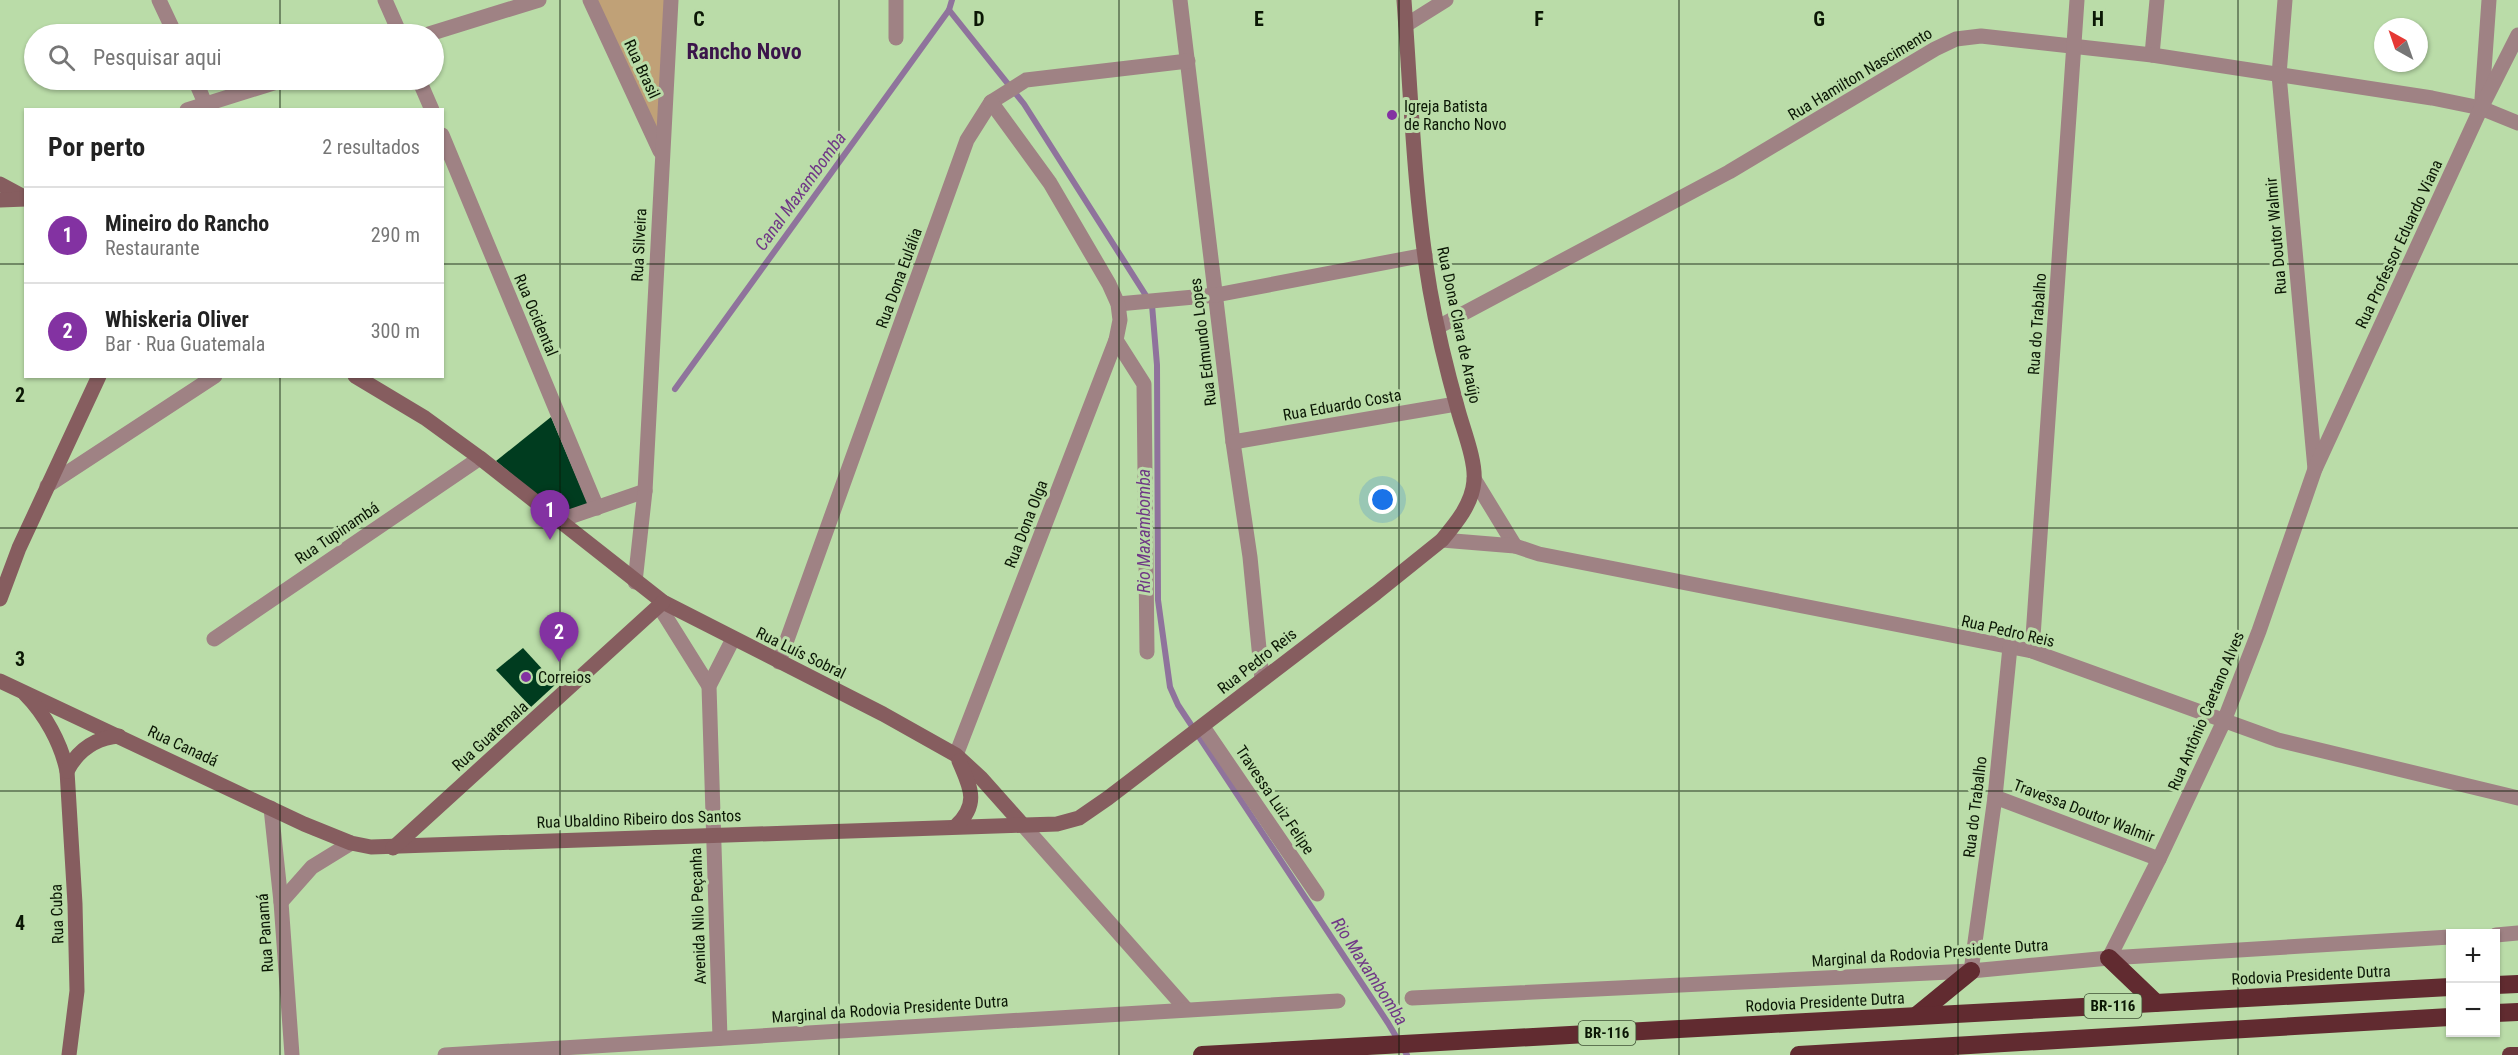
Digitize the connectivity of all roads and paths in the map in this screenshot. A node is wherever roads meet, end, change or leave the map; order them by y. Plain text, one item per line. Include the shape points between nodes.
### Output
1 (159, 0) edge
2 (385, 0) edge
3 (539, 0) edge
4 (590, 0) edge
5 (671, 0) edge
6 (896, 0) edge
7 (1180, 0) edge
8 (1404, 0) edge
9 (1446, 0) edge
10 (2077, 0) edge
11 (2157, 0) edge
12 (2285, 0) edge
13 (2489, 0) edge
14 (170, 24) edge
15 (396, 24) edge
16 (1406, 25) junction
17 (444, 29) edge
18 (2518, 35) edge
19 (896, 38) dead end
20 (2073, 46) junction
21 (2152, 55) junction
22 (1188, 61) junction
23 (2279, 75) junction
24 (200, 90) edge
25 (254, 90) edge
26 (423, 90) edge
27 (995, 100) junction
28 (207, 106) edge
29 (431, 108) edge
30 (2481, 108) junction
31 (2518, 123) edge
32 (444, 140) edge
33 (662, 153) junction
34 (0, 184) edge
35 (24, 197) edge
36 (24, 198) edge
37 (0, 200) edge
38 (1425, 255) junction
39 (1216, 295) junction
40 (1118, 304) junction
41 (1438, 327) junction
42 (1116, 340) junction
43 (98, 378) edge
44 (212, 378) edge
45 (359, 378) edge
46 (1456, 404) junction
47 (1233, 442) junction
48 (480, 458) junction
49 (2315, 469) junction
50 (1474, 479) junction
51 (47, 486) junction
52 (645, 491) junction
53 (597, 508) junction
54 (558, 521) junction
55 (1442, 540) junction
56 (1515, 546) junction
57 (635, 582) junction
58 (0, 599) edge
59 (661, 604) junction
60 (214, 639) dead end
61 (733, 639) junction
62 (2010, 647) junction
63 (2032, 651) junction
64 (1147, 652) dead end
65 (779, 662) junction
66 (1262, 679) junction
67 (0, 681) edge
68 (709, 686) junction
69 (20, 690) junction
70 (2224, 721) junction
71 (1202, 728) junction
72 (119, 736) junction
73 (956, 755) junction
74 (67, 771) junction
75 (1995, 797) junction
76 (2518, 798) edge
77 (271, 808) junction
78 (1023, 824) junction
79 (956, 826) junction
80 (713, 834) junction
81 (351, 843) junction
82 (393, 848) junction
83 (2159, 859) junction
84 (1317, 894) dead end
85 (281, 902) junction
86 (2518, 933) edge
87 (2500, 935) edge
88 (2446, 938) edge
89 (2109, 958) junction
90 (1971, 971) junction
91 (2518, 984) edge
92 (2500, 985) edge
93 (2446, 987) edge
94 (1412, 998) dead end
95 (1338, 1001) dead end
96 (2156, 1003) junction
97 (1186, 1009) junction
98 (2518, 1012) edge
99 (2500, 1013) edge
100 (1916, 1016) junction
101 (2446, 1017) edge
102 (720, 1038) junction
103 (2518, 1054) edge
104 (69, 1055) edge
105 (292, 1055) edge
106 (445, 1055) edge
107 (1202, 1055) edge
108 (1799, 1055) edge
109 (2510, 1055) edge

1 - 14 street
2 - 15 street
3 - 17 street
4 - 33 street, Rua Brasil
5 - 33 street, Rua Silveira
6 - 19 street
7 - 22 street, Rua Edmundo Lopes
8 - 16 main road, Rua Dona Clara de Araújo
9 - 16 street
10 - 20 street, Rua do Trabalho
11 - 21 street
12 - 23 street, Rua Doutor Walmir
13 - 30 street
16 - 38 main road, Rua Dona Clara de Araújo
18 - 30 street, Rua Professor Eduardo Viana
20 - 21 street, Rua Hamilton Nascimento
20 - 41 street, Rua Hamilton Nascimento via 1981,36 1956,39 1729,172
20 - 63 street, Rua do Trabalho
21 - 23 street, Rua Hamilton Nascimento
22 - 27 street, Rua Dona Eulália via 1026,80
22 - 39 street, Rua Edmundo Lopes
23 - 30 street, Rua Hamilton Nascimento
23 - 49 street, Rua Doutor Walmir
24 - 28 street
25 - 28 street
26 - 29 street
27 - 40 street, Rua Dona Olga via 1050,183
27 - 65 street, Rua Dona Eulália via 967,140
30 - 31 street, Rua Hamilton Nascimento
30 - 49 street, Rua Professor Eduardo Viana
32 - 53 street, Rua Ocidental
33 - 52 street, Rua Silveira
34 - 35 main road
36 - 37 main road
38 - 39 street
38 - 41 main road, Rua Dona Clara de Araújo
39 - 40 street
39 - 47 street, Rua Edmundo Lopes
40 - 42 street, Rua Dona Olga
41 - 46 main road, Rua Dona Clara de Araújo
42 - 64 street via 1144,384
42 - 73 street, Rua Dona Olga
43 - 51 main road
44 - 51 street
45 - 48 main road, Rua Luís Sobral
46 - 47 street, Rua Eduardo Costa
46 - 50 main road, Rua Dona Clara de Araújo
47 - 66 street, Rua Edmundo Lopes
48 - 54 main road, Rua Luís Sobral
48 - 60 street, Rua Tupinambá
49 - 70 street, Rua Antônio Caetano Alves
50 - 55 main road via 1463,513
50 - 56 street
51 - 58 main road
52 - 53 street
52 - 57 street, Rua Silveira
53 - 54 street
54 - 57 main road, Rua Luís Sobral
55 - 56 street, Rua Pedro Reis
55 - 66 main road, Rua Pedro Reis
56 - 62 street, Rua Pedro Reis via 1539,554
57 - 59 main road, Rua Luís Sobral
59 - 61 main road, Rua Luís Sobral
59 - 68 street
59 - 82 main road, Rua Guatemala
61 - 65 main road, Rua Luís Sobral
61 - 68 street, Avenida Nilo Peçanha
62 - 63 street, Rua Pedro Reis
62 - 75 street, Rua do Trabalho
63 - 70 street, Rua Pedro Reis
65 - 73 main road, Rua Luís Sobral
66 - 71 main road, Rua Pedro Reis
67 - 69 main road, Rua Canadá
68 - 80 street, Avenida Nilo Peçanha
69 - 72 main road, Rua Canadá
69 - 74 main road, Rua Cuba via 48,725
70 - 76 street, Rua Pedro Reis via 2278,740
70 - 83 street, Rua Antônio Caetano Alves
71 - 78 main road, Rua Pedro Reis via 1079,818 1066,823
71 - 84 street, Travessa Luiz Felipe
72 - 74 main road via 92,743
72 - 77 main road, Rua Canadá
73 - 78 main road, Rua Luís Sobral
73 - 79 main road via 971,799 969,809
74 - 104 main road, Rua Cuba via 76,991
75 - 83 street, Travessa Doutor Walmir
75 - 90 street, Rua do Trabalho
77 - 81 main road, Rua Canadá
77 - 85 street, Rua Panamá
78 - 79 main road, Rua Ubaldino Ribeiro dos Santos
78 - 97 street, Rua Luís Sobral
79 - 80 main road, Rua Ubaldino Ribeiro dos Santos
80 - 82 main road, Rua Ubaldino Ribeiro dos Santos
80 - 102 street, Avenida Nilo Peçanha
81 - 82 main road, Rua Ubaldino Ribeiro dos Santos
81 - 85 street via 312,867
83 - 89 street, Rua Antônio Caetano Alves
85 - 105 street, Rua Panamá
86 - 87 street
88 - 89 street, Marginal da Rodovia Presidente Dutra
89 - 90 street, Marginal da Rodovia Presidente Dutra
89 - 96 highway
90 - 94 street, Marginal da Rodovia Presidente Dutra
90 - 100 highway
91 - 92 highway
93 - 96 highway, Rodovia Presidente Dutra / BR-116
95 - 97 street, Marginal da Rodovia Presidente Dutra
96 - 100 highway, Rodovia Presidente Dutra / BR-116
97 - 102 street, Marginal da Rodovia Presidente Dutra
98 - 99 highway
100 - 107 highway, Rodovia Presidente Dutra / BR-116
101 - 108 highway, BR-116
102 - 106 street, Marginal da Rodovia Presidente Dutra
103 - 109 highway

